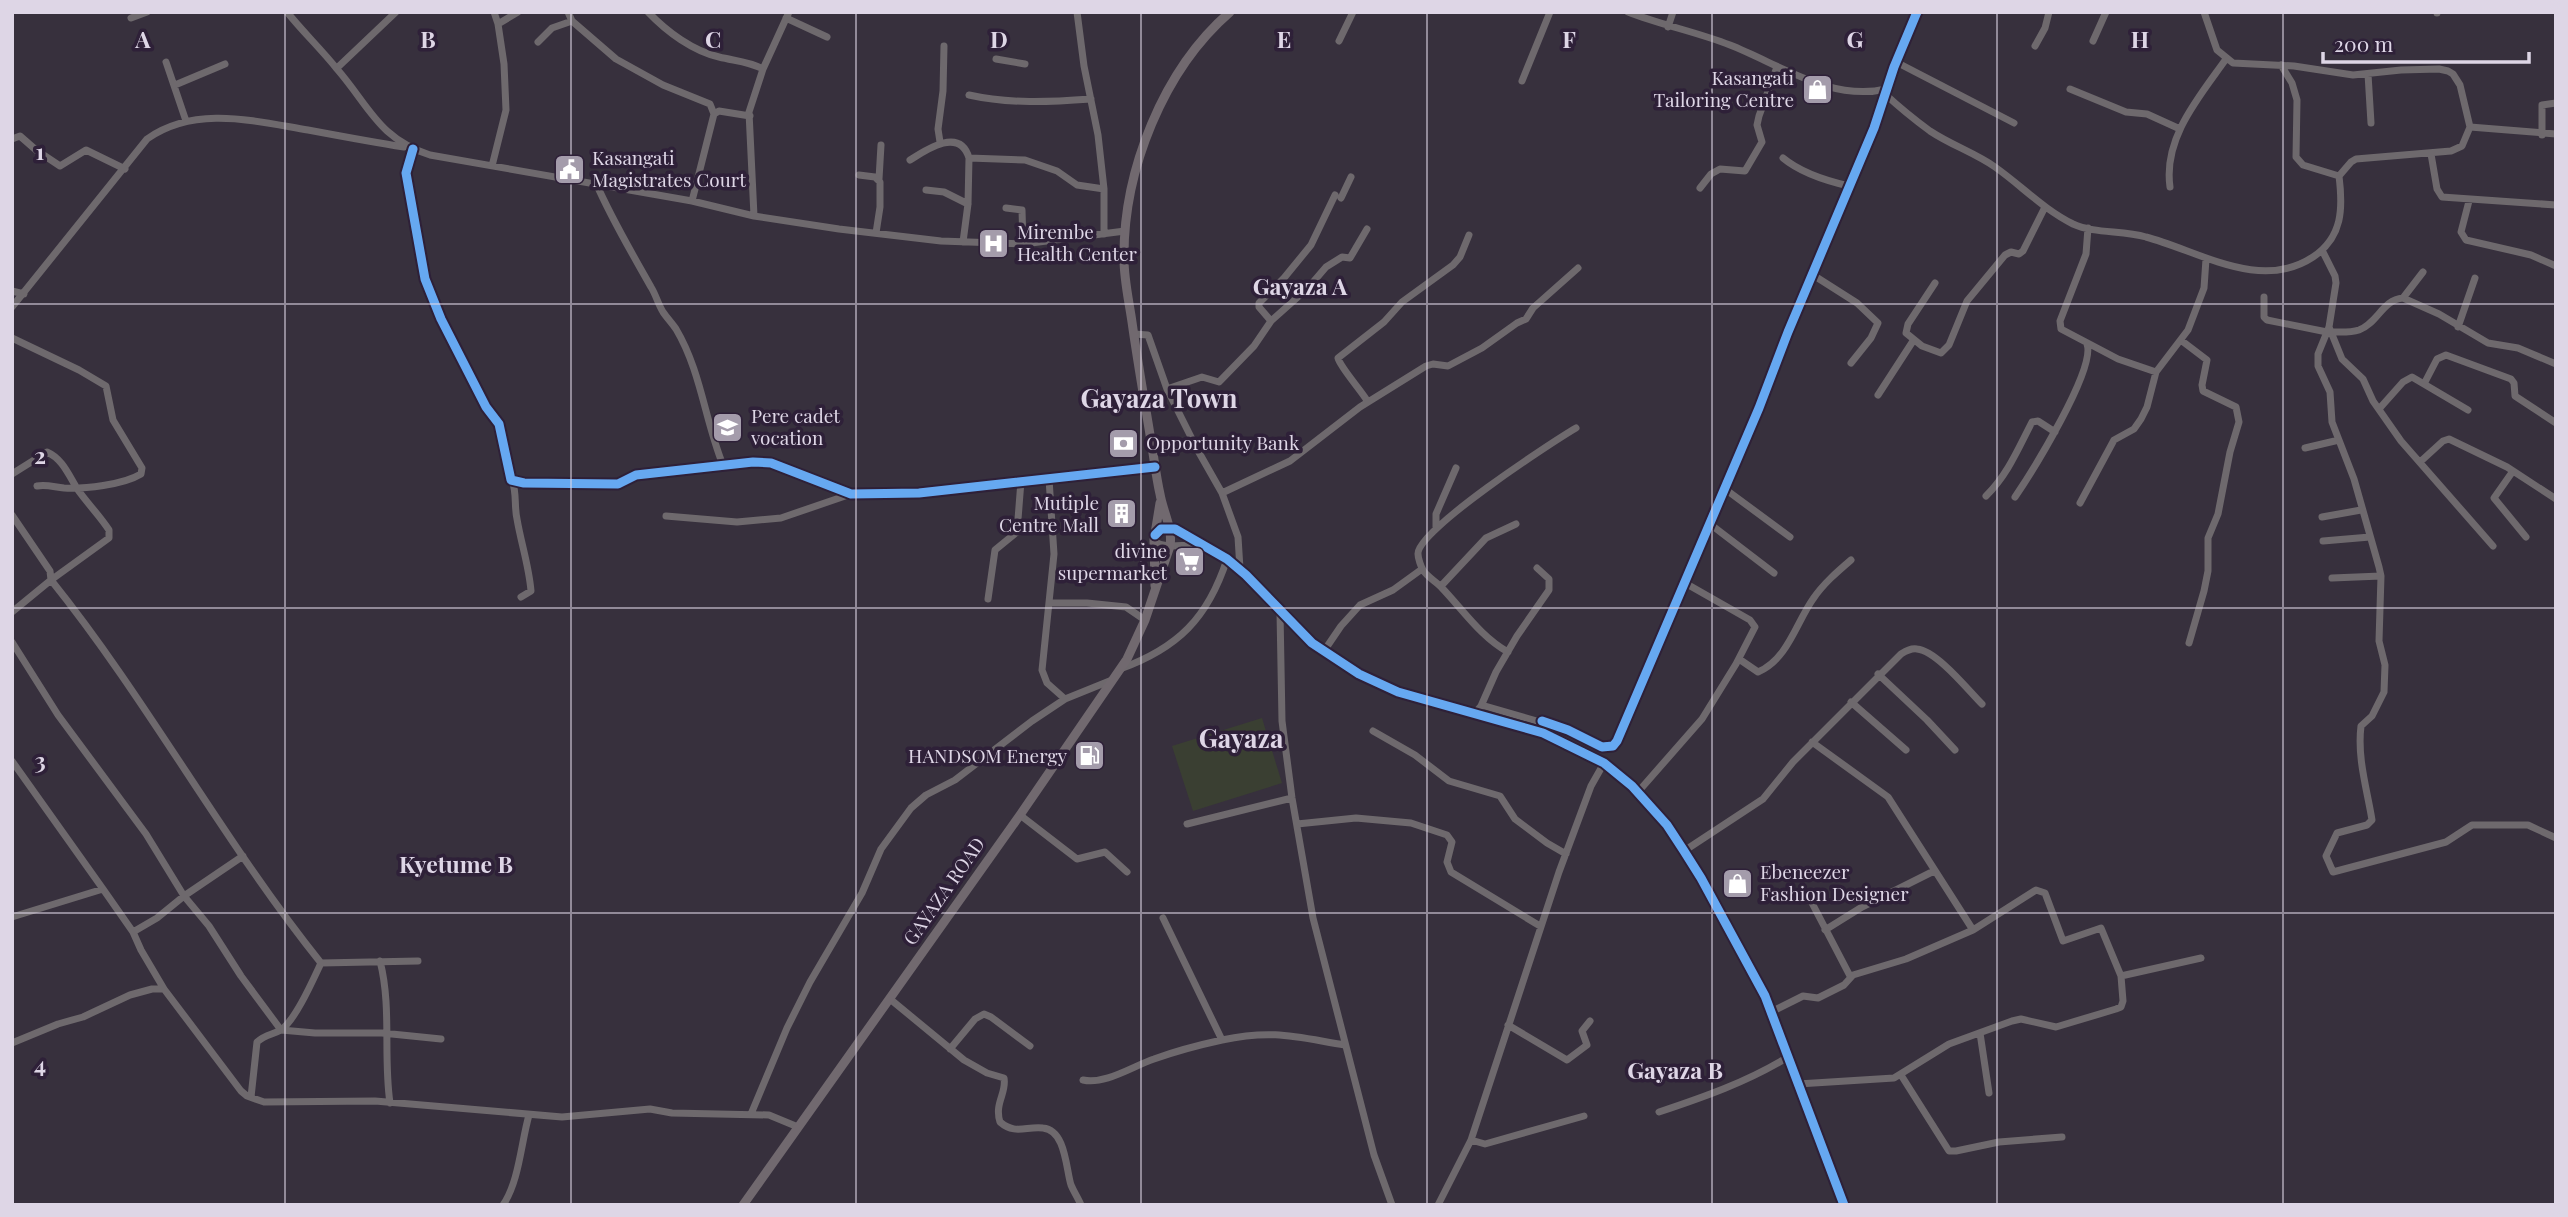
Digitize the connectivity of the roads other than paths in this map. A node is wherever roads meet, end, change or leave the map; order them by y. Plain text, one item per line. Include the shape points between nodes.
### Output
1 (147, 12) edge
2 (287, 12) edge
3 (396, 12) edge
4 (494, 12) edge
5 (518, 12) edge
6 (568, 12) edge
7 (648, 12) edge
8 (1077, 12) edge
9 (1230, 12) edge
10 (1353, 12) edge
11 (1550, 12) edge
12 (1628, 12) edge
13 (1673, 12) edge
14 (1917, 12) edge
15 (2049, 12) edge
16 (2106, 12) edge
17 (2204, 12) edge
18 (788, 15) edge
19 (131, 18) dead end
20 (572, 20) junction
21 (498, 24) junction
22 (1668, 27) junction
23 (827, 37) dead end
24 (1339, 41) dead end
25 (2093, 41) dead end
26 (538, 42) dead end
27 (944, 46) dead end
28 (2035, 46) dead end
29 (996, 59) dead end
30 (2226, 59) junction
31 (166, 62) dead end
32 (1896, 62) junction
33 (225, 64) dead end
34 (1026, 64) dead end
35 (2281, 65) junction
36 (1777, 67) junction
37 (337, 68) junction
38 (763, 69) junction
39 (2368, 74) junction
40 (1522, 81) dead end
41 (175, 85) junction
42 (2070, 89) dead end
43 (1886, 92) junction
44 (969, 95) dead end
45 (1091, 99) junction
46 (2556, 103) edge
47 (714, 114) junction
48 (750, 116) junction
49 (186, 121) junction
50 (2014, 123) dead end
51 (2371, 123) dead end
52 (2470, 127) junction
53 (2179, 129) junction
54 (2556, 134) edge
55 (2542, 135) junction
56 (12, 139) edge
57 (940, 142) junction
58 (881, 145) dead end
59 (412, 149) junction
60 (2431, 153) junction
61 (969, 158) junction
62 (1783, 158) dead end
63 (910, 160) dead end
64 (492, 166) junction
65 (125, 169) junction
66 (859, 175) dead end
67 (2339, 176) junction
68 (1351, 177) dead end
69 (879, 179) junction
70 (596, 183) junction
71 (1849, 186) junction
72 (2170, 187) dead end
73 (1700, 188) dead end
74 (1104, 189) junction
75 (926, 190) dead end
76 (692, 201) junction
77 (2469, 201) junction
78 (968, 204) junction
79 (2556, 205) edge
80 (2045, 207) junction
81 (1006, 208) dead end
82 (754, 216) junction
83 (2088, 228) junction
84 (1367, 229) dead end
85 (876, 233) junction
86 (1104, 234) junction
87 (1122, 235) junction
88 (1469, 235) dead end
89 (963, 242) junction
90 (1023, 244) junction
91 (2322, 250) junction
92 (2206, 260) junction
93 (2556, 266) edge
94 (1578, 268) dead end
95 (2423, 272) dead end
96 (1813, 275) junction
97 (2475, 278) dead end
98 (1935, 283) dead end
99 (12, 290) edge
100 (24, 293) junction
101 (2264, 297) dead end
102 (2403, 298) junction
103 (12, 307) edge
104 (1270, 321) junction
105 (2458, 327) junction
106 (2329, 330) junction
107 (1134, 334) junction
108 (12, 338) edge
109 (1913, 341) junction
110 (2182, 341) junction
111 (2087, 344) junction
112 (1851, 363) dead end
113 (2556, 364) edge
114 (2156, 372) junction
115 (2424, 384) junction
116 (1167, 388) junction
117 (1878, 395) dead end
118 (1368, 402) junction
119 (2379, 409) junction
120 (2468, 410) dead end
121 (2556, 423) edge
122 (1576, 428) dead end
123 (2055, 432) junction
124 (2339, 440) junction
125 (2305, 448) dead end
126 (2420, 462) junction
127 (723, 465) junction
128 (1155, 467) junction
129 (1456, 468) dead end
130 (2513, 471) junction
131 (12, 474) edge
132 (1049, 479) junction
133 (511, 480) junction
134 (1021, 481) junction
135 (37, 486) dead end
136 (77, 488) junction
137 (1725, 489) junction
138 (1222, 493) junction
139 (851, 494) junction
140 (1986, 496) dead end
141 (1160, 497) junction
142 (2015, 497) dead end
143 (2556, 499) edge
144 (2080, 503) dead end
145 (2361, 510) junction
146 (12, 516) edge
147 (666, 516) dead end
148 (2322, 517) dead end
149 (1516, 524) dead end
150 (1710, 524) junction
151 (1436, 527) junction
152 (1170, 528) junction
153 (1790, 537) dead end
154 (2370, 537) junction
155 (2526, 537) dead end
156 (1155, 538) junction
157 (2323, 541) dead end
158 (1170, 546) junction
159 (2493, 546) dead end
160 (1208, 547) junction
161 (1227, 559) junction
162 (1851, 560) dead end
163 (1537, 568) dead end
164 (1240, 569) junction
165 (1422, 569) junction
166 (1774, 573) dead end
167 (2381, 576) junction
168 (2332, 578) dead end
169 (51, 580) junction
170 (1685, 583) junction
171 (1441, 586) junction
172 (1156, 587) junction
173 (520, 597) dead end
174 (988, 599) dead end
175 (1050, 603) junction
176 (1280, 611) junction
177 (12, 612) edge
178 (1145, 620) junction
179 (12, 642) edge
180 (2189, 643) dead end
181 (1324, 651) junction
182 (1508, 652) junction
183 (1739, 659) junction
184 (1120, 669) junction
185 (1878, 674) junction
186 (1112, 680) junction
187 (1065, 699) junction
188 (1851, 702) junction
189 (1982, 704) dead end
190 (1481, 706) junction
191 (1475, 713) junction
192 (1373, 731) dead end
193 (1812, 742) junction
194 (1906, 750) dead end
195 (1955, 750) dead end
196 (12, 761) edge
197 (1604, 763) junction
198 (1637, 792) junction
199 (1292, 798) junction
200 (1020, 815) junction
201 (1186, 824) dead end
202 (1297, 824) junction
203 (2556, 838) edge
204 (1684, 851) junction
205 (1566, 854) junction
206 (243, 856) junction
207 (1934, 871) junction
208 (1127, 872) dead end
209 (103, 889) junction
210 (184, 896) junction
211 (1812, 903) dead end
212 (12, 917) edge
213 (1163, 918) dead end
214 (1540, 926) junction
215 (1825, 930) junction
216 (1973, 930) junction
217 (134, 932) junction
218 (2201, 958) dead end
219 (380, 961) junction
220 (418, 961) dead end
221 (321, 963) junction
222 (1850, 976) junction
223 (2120, 976) junction
224 (164, 989) junction
225 (890, 999) junction
226 (1771, 1012) junction
227 (1590, 1021) dead end
228 (1508, 1025) junction
229 (281, 1030) junction
230 (1980, 1033) junction
231 (388, 1034) junction
232 (441, 1039) dead end
233 (1222, 1040) junction
234 (12, 1043) edge
235 (1345, 1045) junction
236 (1030, 1046) dead end
237 (950, 1049) junction
238 (1788, 1057) junction
239 (1901, 1075) junction
240 (1083, 1080) dead end
241 (1798, 1084) junction
242 (1989, 1093) dead end
243 (251, 1097) junction
244 (390, 1103) junction
245 (1658, 1112) dead end
246 (751, 1114) junction
247 (529, 1115) junction
248 (1584, 1116) dead end
249 (798, 1127) junction
250 (2062, 1137) dead end
251 (1471, 1140) junction
252 (503, 1205) edge
253 (743, 1205) edge
254 (1082, 1205) edge
255 (1392, 1205) edge
256 (1438, 1205) edge
257 (1844, 1205) edge

1 - 19 street
2 - 37 street
3 - 37 street
4 - 21 street
5 - 21 street
6 - 20 street
7 - 38 street via 678,38 718,57 747,61
8 - 45 street
9 - 87 main road, GAYAZA ROAD via 1193,51 1152,123
10 - 24 street
11 - 40 street
12 - 22 street
13 - 22 street
14 - 32 street
15 - 28 street
16 - 25 street
17 - 30 street via 2215,46
18 - 23 street
18 - 38 street
20 - 26 street via 552,28
20 - 47 street via 616,59 710,104
21 - 64 street via 506,110
22 - 36 street via 1728,44
27 - 57 street
29 - 34 street
30 - 35 street
30 - 53 street
31 - 41 street
32 - 43 street
32 - 50 street
33 - 41 street
35 - 39 street
35 - 67 street via 2297,100 2298,159 2303,165
36 - 43 street via 1848,91
36 - 73 street via 1759,116 1762,142 1746,170 1720,169
37 - 59 street via 387,132
38 - 48 street
39 - 51 street
39 - 52 street via 2448,71 2460,85
41 - 49 street
42 - 53 street
43 - 71 street
43 - 80 street via 1930,131 1996,168
44 - 45 street via 995,101
45 - 74 street
46 - 55 street via 2542,105
47 - 48 street
47 - 76 street
48 - 82 street
49 - 59 street via 240,118
49 - 65 street via 146,139
52 - 55 street
52 - 60 street via 2459,149
53 - 72 street via 2169,161
54 - 55 street
56 - 65 street via 20,136 60,166 86,150
57 - 61 street via 954,142
57 - 63 street
58 - 69 street
59 - 64 street
59 - 133 street via 406,173 425,279 441,319 499,424
60 - 67 street via 2356,159
60 - 77 street via 2438,194
61 - 74 street via 1025,160 1057,171 1077,185
61 - 78 street
62 - 71 street via 1796,168
64 - 70 street
65 - 100 street
66 - 69 street
67 - 91 street via 2341,219
68 - 104 street via 1311,245 1259,303
69 - 85 street
70 - 76 street
70 - 127 street via 661,310 676,329 705,401
71 - 96 street
74 - 86 street
75 - 78 street via 944,192
76 - 82 street
77 - 79 street
77 - 93 street via 2461,232 2466,240 2531,255
78 - 89 street
80 - 83 street
80 - 109 street via 2023,251 2005,255 1967,301 1943,352
81 - 90 street via 1022,210
82 - 85 street
83 - 92 street via 2144,236
83 - 111 street via 2086,254 2060,324 2064,332
84 - 104 street via 1350,258 1342,257 1326,267
85 - 89 street
86 - 87 street
86 - 90 street
87 - 107 main road, GAYAZA ROAD
88 - 118 street via 1453,265 1338,358
89 - 90 street
91 - 92 street via 2280,270
91 - 106 street via 2336,279
92 - 110 street via 2200,301
94 - 118 street via 1526,319 1502,335 1451,365 1426,366
95 - 102 street
96 - 112 street via 1857,303 1878,323
96 - 137 street
97 - 105 street
98 - 109 street via 1906,328
99 - 100 street
100 - 103 street
101 - 106 street via 2267,320
102 - 105 street
102 - 106 street via 2389,302 2363,328
104 - 116 street via 1254,346 1219,382 1202,377
105 - 113 street via 2488,343
106 - 119 street via 2342,359 2363,379
106 - 124 street via 2318,354 2318,366 2330,392 2332,422
107 - 116 street via 1148,335
107 - 128 main road, GAYAZA ROAD
108 - 136 street via 106,386 113,420 142,466 141,474 134,478
109 - 117 street
110 - 114 street
110 - 180 street via 2207,360 2203,391 2236,407 2239,414 2218,514 2208,538 2208,571
111 - 114 street
111 - 123 street via 2090,352 2085,370
114 - 144 street via 2141,419 2134,429 2114,440
115 - 119 street via 2407,379
115 - 120 street
115 - 121 street via 2437,359 2446,355 2511,379 2515,396
116 - 138 street
118 - 138 street via 1290,461
119 - 126 street
122 - 151 street
123 - 140 street via 2032,422 2018,454
123 - 142 street
124 - 125 street
124 - 145 street
126 - 130 street via 2449,439
126 - 159 street
127 - 133 street via 636,475 618,484
127 - 139 street via 771,463
128 - 132 street
128 - 141 main road, GAYAZA ROAD
129 - 151 street via 1436,514
130 - 143 street
130 - 155 street via 2494,498
131 - 136 street via 47,452 74,478
132 - 134 street
132 - 175 street via 1054,554
133 - 173 street via 531,591
134 - 139 street via 919,493
134 - 174 street via 1017,532 995,550
135 - 136 street
136 - 169 street via 109,530 109,538
137 - 150 street
137 - 153 street
138 - 164 street via 1238,537
139 - 147 street via 781,518 737,522
141 - 152 main road, GAYAZA ROAD
141 - 156 main road, GAYAZA ROAD
145 - 148 street
145 - 154 street
146 - 169 street via 50,571
149 - 171 street via 1486,538
150 - 166 street
150 - 170 street
151 - 165 street via 1419,547
152 - 156 street via 1161,529
152 - 158 main road, GAYAZA ROAD
152 - 160 street
154 - 157 street
154 - 167 street
156 - 158 street via 1160,545
156 - 172 main road, GAYAZA ROAD
158 - 160 street
158 - 172 main road, GAYAZA ROAD
160 - 161 street
161 - 164 street
161 - 184 street via 1210,600 1187,630 1161,651
162 - 183 street via 1812,600 1778,657 1758,672
163 - 182 street via 1549,579 1549,590
164 - 176 street
165 - 171 street
165 - 181 street via 1393,590 1360,605
167 - 168 street
167 - 203 street via 2379,641 2385,665 2384,692 2372,716 2361,726 2359,743 2372,820 2337,833 2326,856 2333,872 2446,842 2472,825 2528,825
169 - 177 street
169 - 206 street
170 - 183 street via 1754,623
170 - 190 street via 1613,746 1602,747 1568,730
171 - 182 street via 1489,640
172 - 178 main road, GAYAZA ROAD
175 - 178 street via 1126,607
175 - 187 street via 1042,670 1047,683
176 - 181 street
176 - 199 street via 1282,721
178 - 184 main road, GAYAZA ROAD
179 - 210 street
181 - 191 street via 1398,692
182 - 190 street
183 - 198 street via 1695,729
184 - 186 main road, GAYAZA ROAD
185 - 188 street
185 - 189 street via 1901,654 1923,650
185 - 195 street
186 - 187 street
186 - 200 main road, GAYAZA ROAD
187 - 246 street via 955,780 919,800 888,837 791,1019
188 - 193 street
188 - 194 street
190 - 191 street
191 - 197 street via 1543,733
192 - 205 street via 1449,781 1500,796 1516,820
193 - 204 street via 1763,799
193 - 207 street via 1888,797
196 - 209 street
197 - 198 street
197 - 205 street
198 - 204 street
199 - 201 street
199 - 202 street
200 - 208 street via 1077,859 1105,852
200 - 225 main road, GAYAZA ROAD
202 - 214 street via 1368,819 1411,823 1447,835 1452,842 1447,862 1451,872
202 - 235 street via 1313,918
204 - 226 street
205 - 214 street
206 - 210 street
206 - 221 street
207 - 215 street
207 - 216 street
209 - 212 street
209 - 217 street
210 - 217 street
210 - 229 street
211 - 215 street
213 - 233 street
214 - 228 street
215 - 222 street
216 - 222 street via 1906,959
216 - 223 street via 2026,895 2042,890 2061,940 2101,928
217 - 224 street
218 - 223 street
219 - 220 street
219 - 221 street
219 - 231 street via 386,983
221 - 229 street via 307,995
222 - 226 street via 1844,985 1818,998 1804,996
223 - 230 street via 2121,1007 2056,1027 2021,1018
224 - 234 street via 130,995
224 - 243 street via 241,1091
225 - 237 street
225 - 249 main road, GAYAZA ROAD
226 - 238 street
227 - 228 street via 1582,1031 1587,1045 1567,1060
228 - 251 street
229 - 231 street
229 - 243 street via 257,1042
230 - 239 street via 1949,1044
230 - 242 street
231 - 232 street
231 - 244 street
233 - 235 street via 1266,1033
233 - 240 street via 1097,1080
235 - 255 street
236 - 237 street via 984,1014
237 - 254 street via 987,1073 1004,1078 998,1111 1006,1127 1018,1131 1043,1128 1052,1133 1066,1154 1070,1183
238 - 241 street
238 - 245 street via 1730,1088
239 - 241 street via 1886,1080
239 - 250 street via 1949,1151
241 - 257 street
243 - 244 street
244 - 247 street
246 - 247 street via 643,1109 589,1116
246 - 249 street via 769,1115
247 - 252 street via 513,1189
248 - 251 street via 1490,1143
249 - 253 main road, GAYAZA ROAD
251 - 256 street

